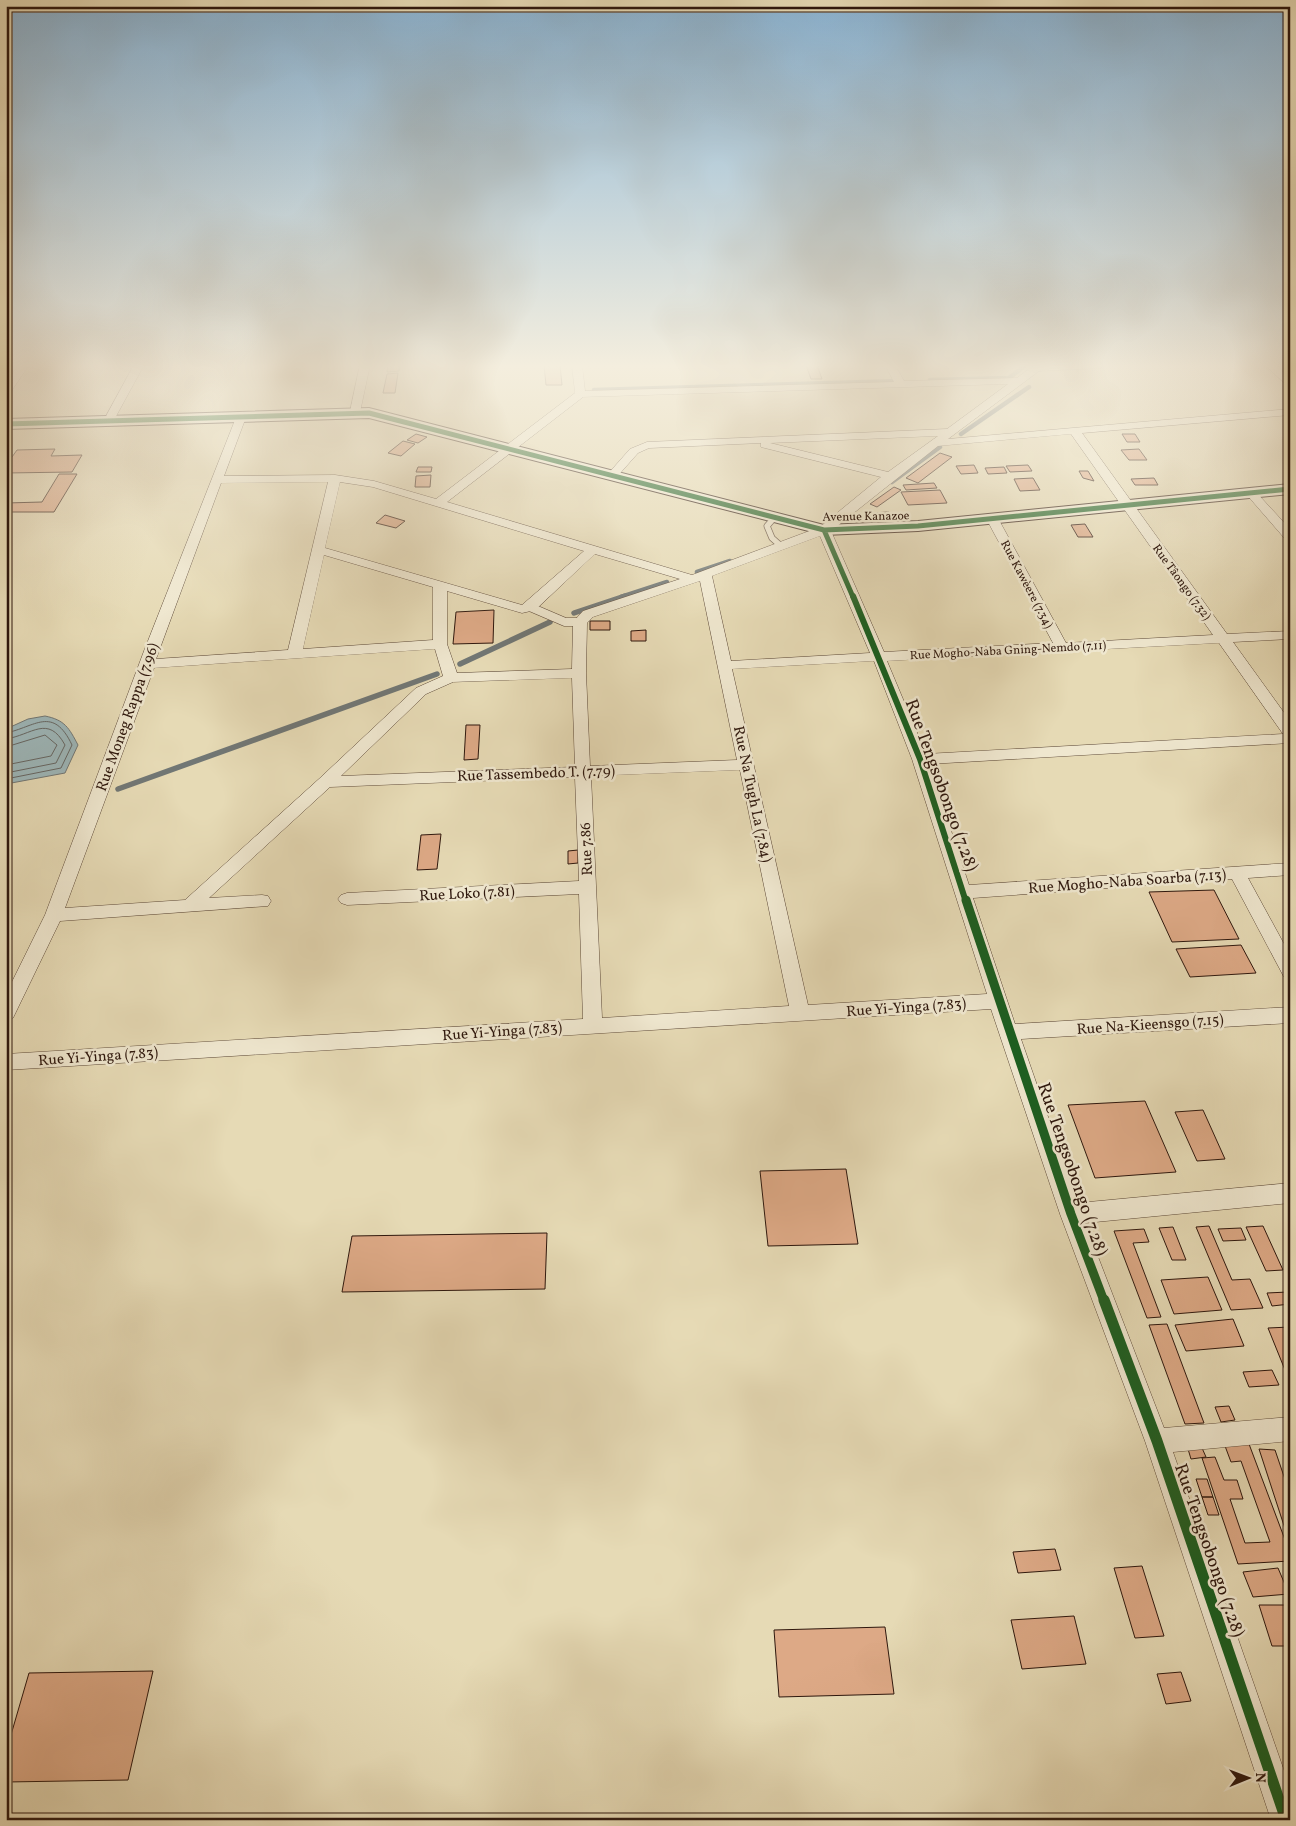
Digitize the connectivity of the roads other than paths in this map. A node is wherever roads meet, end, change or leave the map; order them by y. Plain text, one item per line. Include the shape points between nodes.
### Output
1 (228, 450) edge
2 (508, 450) joint
3 (636, 450) edge
4 (787, 450) edge
5 (924, 450) edge
6 (1088, 450) edge
7 (890, 476) junction
8 (611, 477) junction
9 (335, 478) junction
10 (216, 480) junction
11 (1290, 489) edge
12 (1251, 493) junction
13 (439, 502) junction
14 (1128, 506) junction
15 (774, 518) junction
16 (993, 520) junction
17 (824, 530) junction
18 (1290, 537) edge
19 (781, 546) junction
20 (319, 550) junction
21 (591, 551) junction
22 (699, 577) junction
23 (440, 586) junction
24 (530, 607) junction
25 (580, 622) junction
26 (1290, 636) edge
27 (1223, 639) junction
28 (440, 644) junction
29 (1062, 648) junction
30 (295, 652) junction
31 (880, 657) junction
32 (148, 664) junction
33 (726, 665) junction
34 (579, 673) junction
35 (451, 678) junction
36 (1290, 732) edge
37 (1290, 738) edge
38 (920, 759) junction
39 (746, 765) junction
40 (583, 771) junction
41 (326, 782) junction
42 (1290, 869) edge
43 (1237, 873) junction
44 (588, 887) junction
45 (964, 892) junction
46 (347, 899) dead end
47 (262, 901) dead end
48 (190, 905) junction
49 (54, 915) junction
50 (1290, 972) edge
51 (998, 1001) junction
52 (6, 1013) edge
53 (800, 1013) junction
54 (1290, 1015) edge
55 (593, 1025) junction
56 (1010, 1032) junction
57 (6, 1062) edge
58 (1290, 1193) edge
59 (1071, 1214) junction
60 (1290, 1429) edge
61 (1157, 1441) junction
62 (1286, 1820) edge

1 - 10 street, Rue Moneg Rappa (7.96)
2 - 8 street, Avenue Kanazoe
2 - 13 street
3 - 8 street
4 - 7 street
5 - 7 street
6 - 14 street, Rue Tâongo (7.32)
7 - 17 street
8 - 15 street, Avenue Kanazoe
9 - 10 street
9 - 13 street via 374,484
9 - 20 street
10 - 32 street, Rue Moneg Rappa (7.96)
11 - 12 street, Avenue Kanazoe
12 - 14 street, Avenue Kanazoe
12 - 18 street
13 - 21 street
14 - 16 street, Avenue Kanazoe
14 - 27 street, Rue Tâongo (7.32)
15 - 17 street, Avenue Kanazoe
15 - 19 lane via 767,526 768,531
16 - 17 street, Avenue Kanazoe
16 - 29 street, Rue Kawèere (7.34)
17 - 19 street
17 - 31 street, Rue Tengsobongo (7.28)
19 - 22 street
20 - 23 street
20 - 30 street
21 - 22 street
21 - 24 street
22 - 25 street via 588,614
22 - 33 street, Rue Na Tugh La (7.84)
23 - 24 street via 518,608
23 - 28 street
24 - 25 lane via 564,622
25 - 34 street, Rue 7.86
26 - 27 street, Rue Mogho-Naba Gning-Nemdo (7.11)
27 - 29 street, Rue Mogho-Naba Gning-Nemdo (7.11)
27 - 36 street, Rue Tâongo (7.32)
28 - 30 street
28 - 35 street
29 - 31 street, Rue Mogho-Naba Gning-Nemdo (7.11)
30 - 32 street
31 - 33 street, Rue Mogho-Naba Gning-Nemdo (7.11)
31 - 38 street, Rue Tengsobongo (7.28)
32 - 49 street, Rue Moneg Rappa (7.96)
33 - 39 street, Rue Na Tugh La (7.84)
34 - 35 street
34 - 40 street, Rue 7.86
35 - 41 street via 421,691
37 - 38 street
38 - 45 street, Rue Tengsobongo (7.28)
39 - 40 street, Rue Tassembedo T. (7.79)
39 - 53 street, Rue Na Tugh La (7.84)
40 - 41 street, Rue Tassembedo T. (7.79)
40 - 44 street, Rue 7.86
41 - 48 street
42 - 43 street, Rue Mogho-Naba Soarba (7.13)
43 - 45 street, Rue Mogho-Naba Soarba (7.13)
43 - 50 street
44 - 46 street, Rue Loko (7.81)
44 - 55 street, Rue 7.86
45 - 51 street, Rue Tengsobongo (7.28)
47 - 48 street
48 - 49 street
49 - 52 street, Rue Moneg Rappa (7.96)
51 - 53 street, Rue Yi-Yinga (7.83)
51 - 56 street, Rue Tengsobongo (7.28)
53 - 55 street, Rue Yi-Yinga (7.83)
54 - 56 street, Rue Na-Kieensgo (7.15)
55 - 57 street, Rue Yi-Yinga (7.83)
56 - 59 street, Rue Tengsobongo (7.28)
58 - 59 street
59 - 61 street, Rue Tengsobongo (7.28)
60 - 61 street
61 - 62 street, Rue Tengsobongo (7.28)

